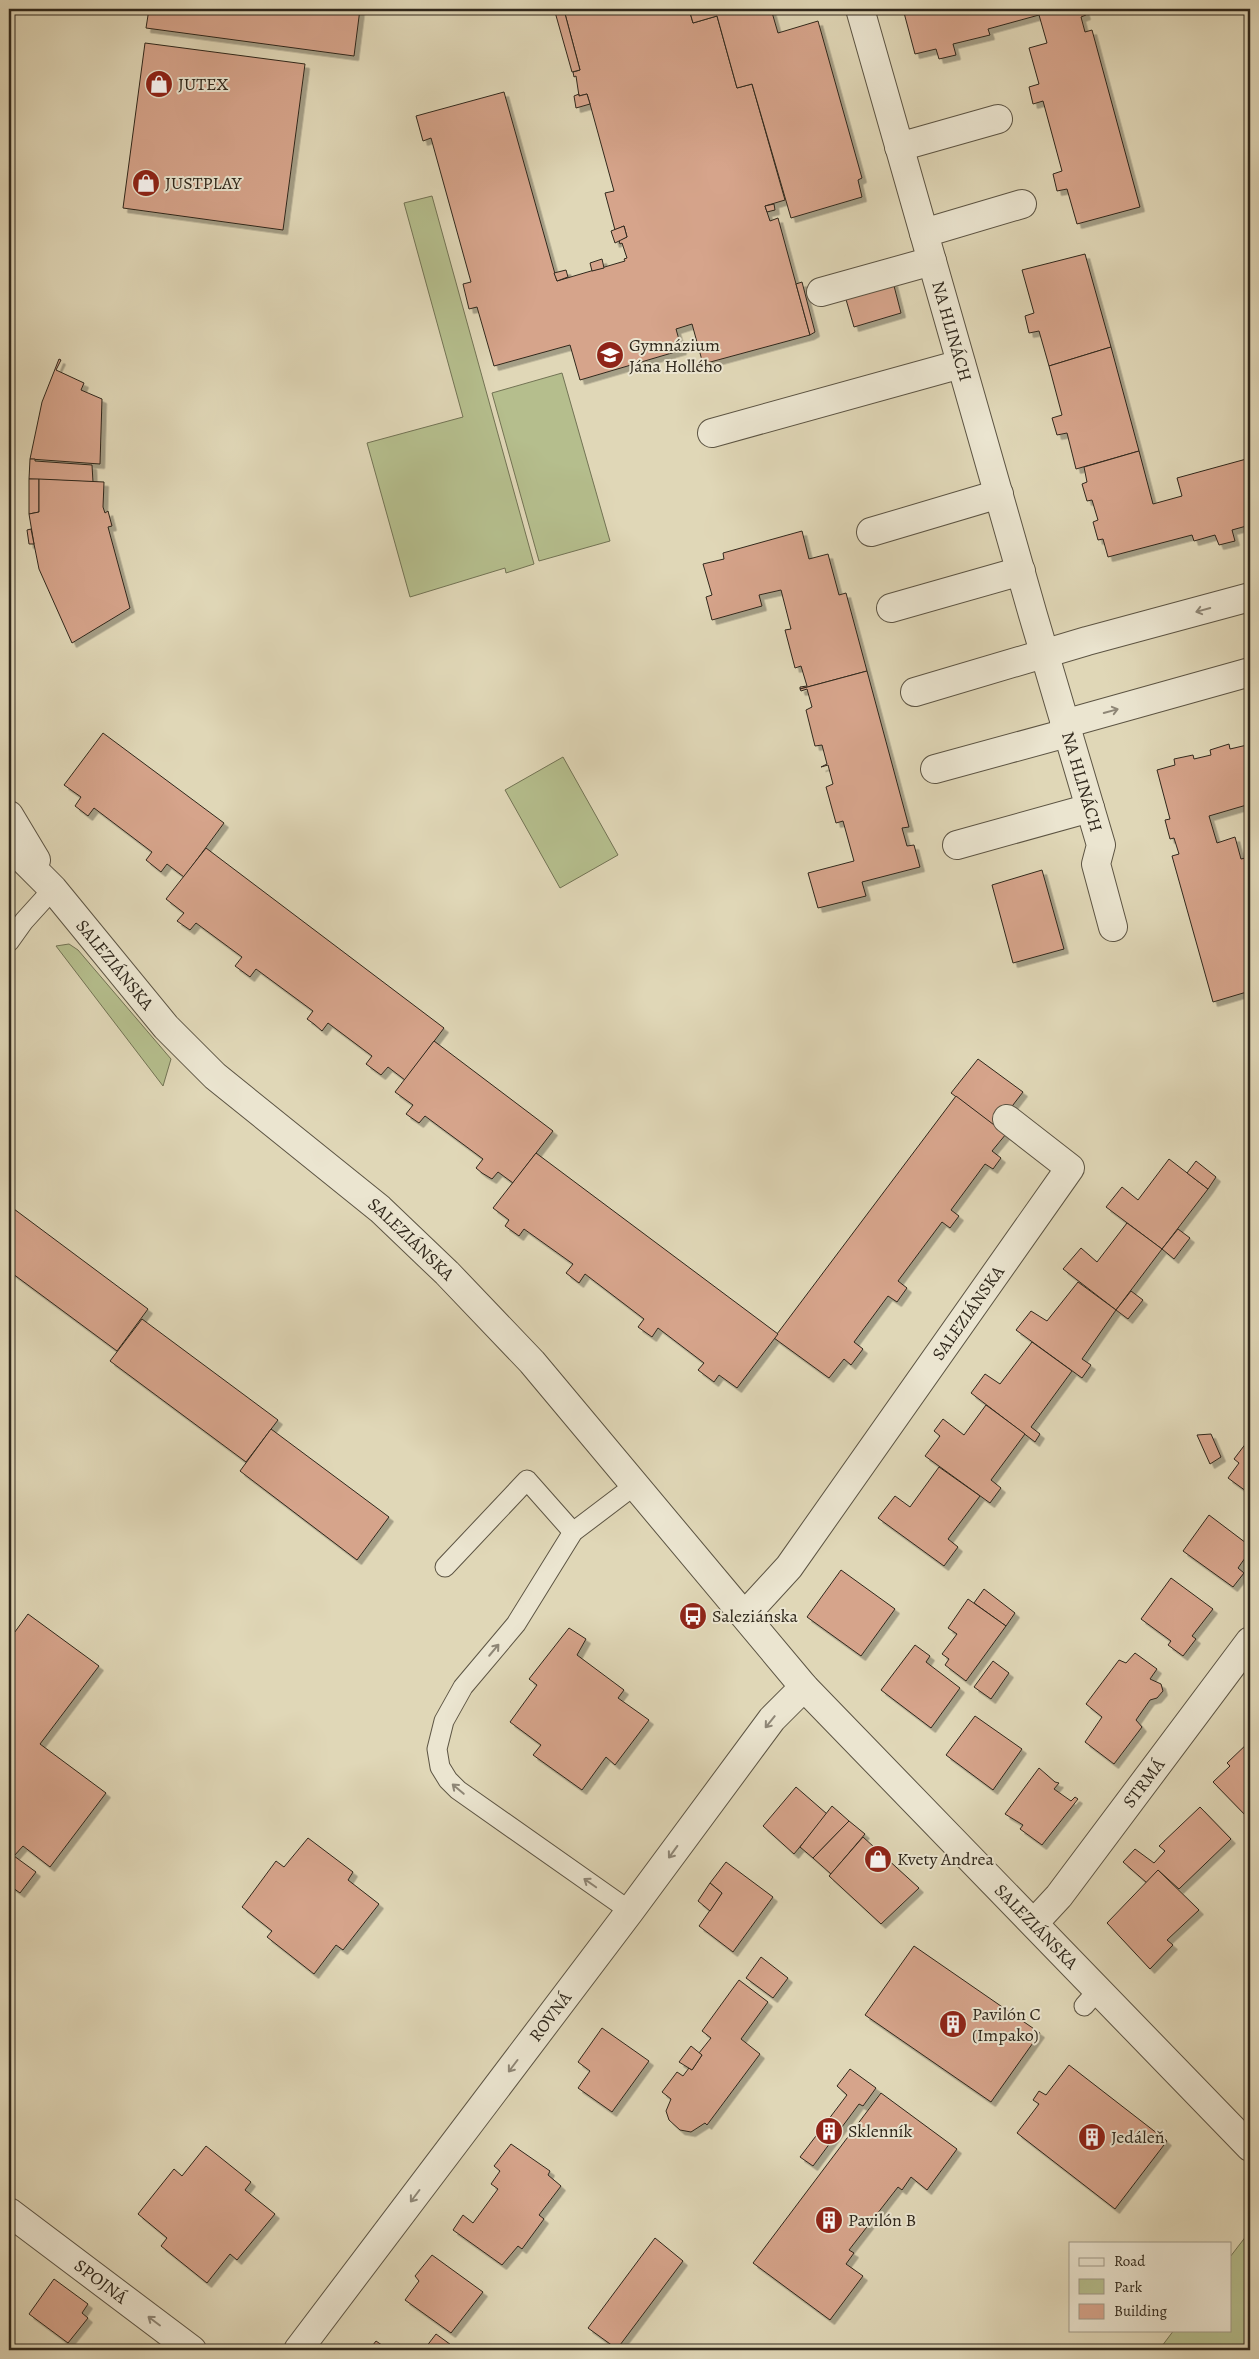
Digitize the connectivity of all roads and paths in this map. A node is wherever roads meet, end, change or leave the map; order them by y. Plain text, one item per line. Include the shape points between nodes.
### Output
1 (860, 9) edge
2 (998, 119) dead end
3 (899, 147) junction
4 (1022, 204) dead end
5 (924, 233) junction
6 (932, 261) junction
7 (821, 292) dead end
8 (961, 364) junction
9 (712, 433) dead end
10 (999, 494) junction
11 (871, 532) dead end
12 (1021, 571) junction
13 (1250, 597) edge
14 (891, 608) dead end
15 (1044, 654) junction
16 (1250, 672) edge
17 (915, 692) dead end
18 (1066, 728) junction
19 (935, 769) dead end
20 (1090, 808) junction
21 (9, 815) edge
22 (9, 845) edge
23 (957, 845) dead end
24 (53, 889) junction
25 (1113, 927) dead end
26 (9, 942) edge
27 (1007, 1119) dead end
28 (635, 1485) junction
29 (573, 1532) junction
30 (445, 1567) dead end
31 (744, 1615) junction
32 (1250, 1641) edge
33 (804, 1687) junction
34 (630, 1911) junction
35 (1034, 1923) junction
36 (1250, 2147) edge
37 (9, 2212) edge
38 (192, 2350) edge
39 (298, 2350) edge

1 - 3 street, NA HLINÁCH
2 - 3 street
3 - 5 street, NA HLINÁCH
4 - 5 street
5 - 6 street, NA HLINÁCH
6 - 7 street
6 - 8 street, NA HLINÁCH
8 - 9 street
8 - 10 street, NA HLINÁCH
10 - 11 street
10 - 12 street, NA HLINÁCH
12 - 14 street
12 - 15 street, NA HLINÁCH
13 -> 15 street
15 - 17 street
15 - 18 street, NA HLINÁCH
18 -> 16 street, NA HLINÁCH
18 - 19 street
18 - 20 street, NA HLINÁCH
20 - 23 street
20 - 25 street, NA HLINÁCH via 1101,845 1096,864
21 - 24 street, SALEZIÁNSKA
22 - 24 street, SALEZIÁNSKA
24 - 26 lane
24 - 28 street, SALEZIÁNSKA via 166,1027 215,1076 380,1209 447,1273 532,1362
27 - 31 street, SALEZIÁNSKA via 1070,1168 789,1567
28 - 29 lane
28 - 31 street, SALEZIÁNSKA
29 - 30 lane via 527,1480
34 -> 29 lane via 458,1790 440,1767 437,1749 444,1721 463,1687 516,1624
31 - 33 street, SALEZIÁNSKA
32 - 35 street, STRMÁ via 1059,1896
33 -> 34 street, ROVNÁ via 772,1719
33 - 35 street, SALEZIÁNSKA
34 -> 39 street, ROVNÁ
35 - 36 street, SALEZIÁNSKA via 1092,1998
38 -> 37 street, SPOJNÁ

